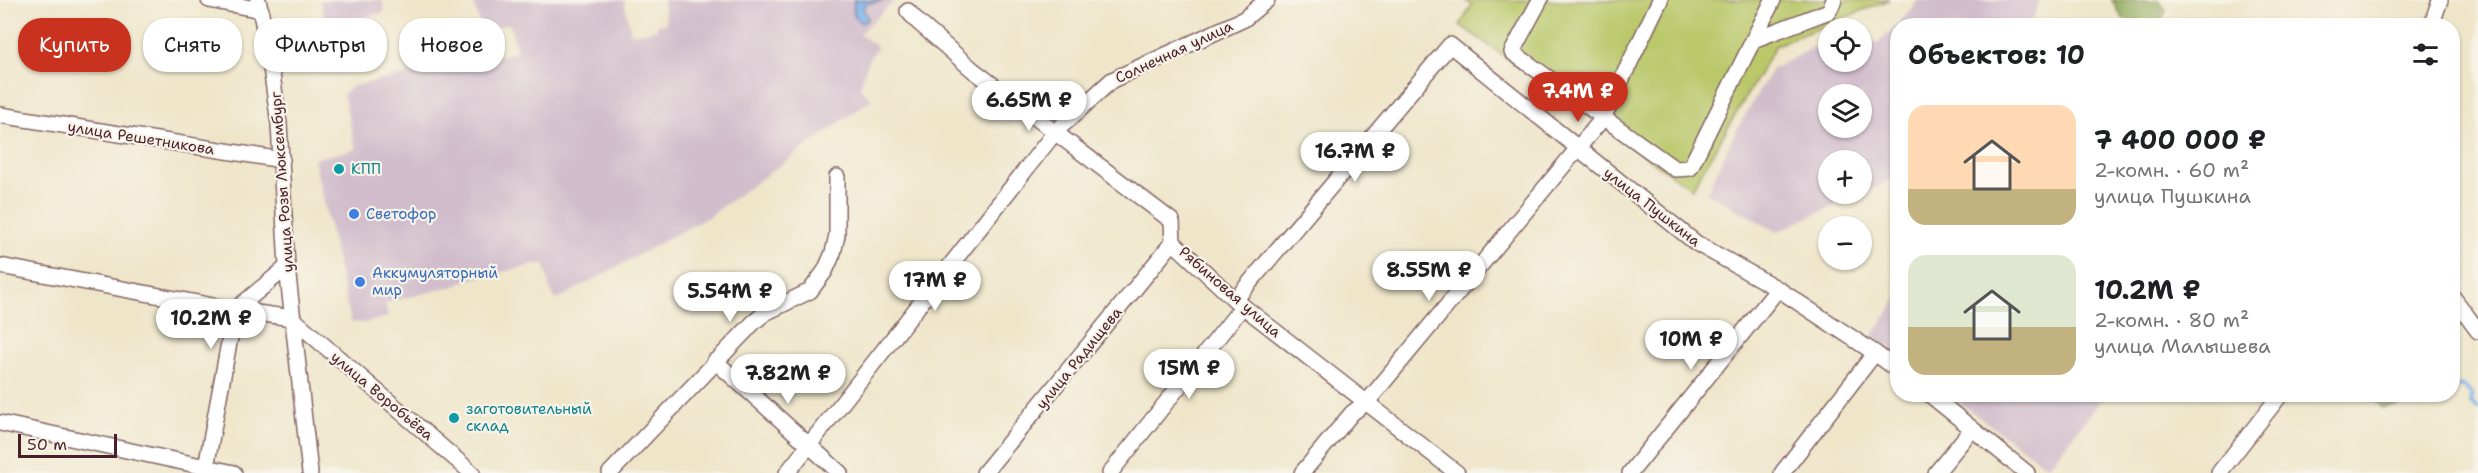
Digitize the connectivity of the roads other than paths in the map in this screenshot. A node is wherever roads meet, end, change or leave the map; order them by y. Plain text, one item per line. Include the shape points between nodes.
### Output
1 (209, 0) edge
2 (1267, 0) edge
3 (1540, 0) edge
4 (1660, 0) edge
5 (1773, 0) edge
6 (1834, 0) edge
7 (2440, 0) edge
8 (260, 5) edge
9 (908, 11) dead end
10 (2434, 18) edge
11 (1754, 40) junction
12 (0, 116) edge
13 (1603, 118) junction
14 (1056, 131) junction
15 (1578, 149) junction
16 (282, 160) junction
17 (837, 177) dead end
18 (1173, 242) junction
19 (0, 266) edge
20 (287, 267) junction
21 (1778, 289) junction
22 (1239, 303) junction
23 (2460, 307) edge
24 (235, 310) junction
25 (292, 318) junction
26 (2478, 331) edge
27 (1875, 353) junction
28 (715, 362) junction
29 (1890, 364) edge
30 (1367, 402) junction
31 (1939, 402) edge
32 (2275, 402) edge
33 (0, 423) edge
34 (1972, 429) junction
35 (809, 446) junction
36 (206, 470) edge
37 (234, 473) edge
38 (310, 473) edge
39 (472, 473) edge
40 (610, 473) edge
41 (787, 473) edge
42 (840, 473) edge
43 (984, 473) edge
44 (1110, 473) edge
45 (1302, 473) edge
46 (1456, 473) edge
47 (1630, 473) edge
48 (1782, 473) edge
49 (1936, 473) edge
50 (2027, 473) edge
51 (2219, 473) edge

1 - 8 street
2 - 14 street, Солнечная улица via 1244,19 1112,80
3 - 13 street via 1512,52
4 - 13 street
5 - 11 street
6 - 11 street via 1829,11
7 - 10 street
8 - 16 street, улица Розы Люксембург
9 - 14 street, Рябиновая улица via 973,70
11 - 13 street via 1690,168 1675,169
12 - 16 street, улица Решетникова
13 - 15 street
14 - 18 street, Рябиновая улица via 1172,221
14 - 35 street, Солнечная улица
15 - 21 street, улица Пушкина via 1696,243
15 - 22 street, улица Пушкина via 1450,45
15 - 30 street
16 - 20 street, улица Розы Люксембург
17 - 28 street via 836,245 818,282 810,291 765,313
18 - 22 street, Рябиновая улица
18 - 43 street, улица Радищева
19 - 24 street
20 - 24 street
20 - 25 street, улица Розы Люксембург
21 - 27 street, улица Пушкина
21 - 47 street
22 - 30 street, Рябиновая улица
22 - 44 street
23 - 26 street
24 - 25 street
24 - 36 street
25 - 38 street, улица Розы Люксембург
25 - 39 street, улица Воробьёва
27 - 29 street, улица Пушкина
27 - 48 street
28 - 35 street
28 - 40 street
30 - 45 street via 1352,413
30 - 46 street, Рябиновая улица
31 - 34 street
32 - 51 street
33 - 36 street
34 - 49 street
34 - 50 street
35 - 41 street, Солнечная улица
35 - 42 street
36 - 37 street

